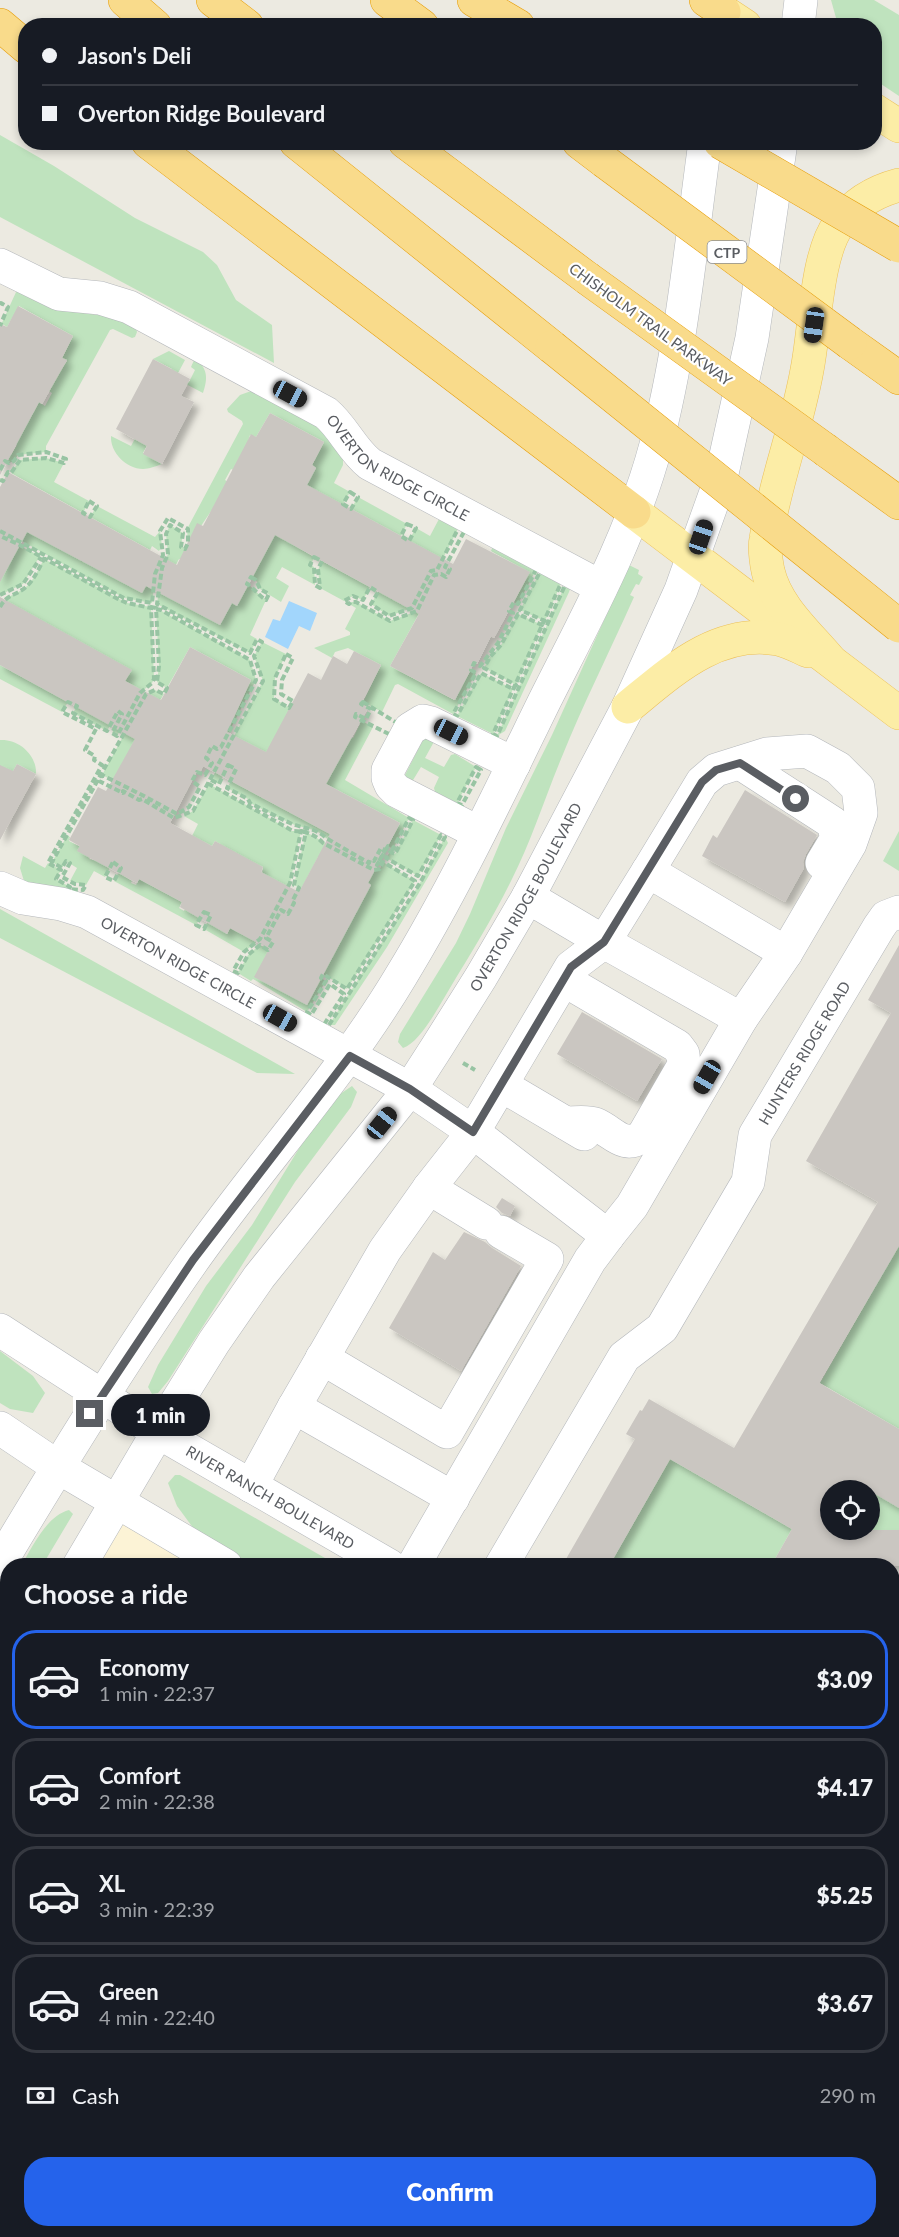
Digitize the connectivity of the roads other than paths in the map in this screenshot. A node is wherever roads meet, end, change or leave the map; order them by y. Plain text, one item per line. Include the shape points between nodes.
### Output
1 (125, 0) edge
2 (213, 0) edge
3 (387, 0) edge
4 (474, 0) edge
5 (801, 0) edge
6 (146, 18) edge
7 (237, 18) edge
8 (411, 18) edge
9 (504, 18) edge
10 (799, 18) edge
11 (0, 25) edge
12 (18, 40) edge
13 (882, 116) edge
14 (899, 126) edge
15 (158, 150) edge
16 (306, 150) edge
17 (416, 150) edge
18 (704, 150) edge
19 (734, 150) edge
20 (780, 150) edge
21 (592, 152) edge
22 (899, 185) edge
23 (899, 246) edge
24 (0, 265) edge
25 (899, 378) edge
26 (899, 503) edge
27 (634, 513) junction
28 (694, 557) junction
29 (601, 587) junction
30 (899, 626) edge
31 (830, 659) junction
32 (627, 707) junction
33 (899, 713) edge
34 (740, 763) junction
35 (514, 764) junction
36 (479, 833) junction
37 (648, 871) junction
38 (0, 888) edge
39 (528, 897) junction
40 (899, 912) edge
41 (803, 923) junction
42 (604, 942) junction
43 (786, 953) junction
44 (564, 980) junction
45 (741, 1019) junction
46 (350, 1056) junction
47 (501, 1085) junction
48 (410, 1089) junction
49 (566, 1123) junction
50 (473, 1132) junction
51 (651, 1173) junction
52 (429, 1188) junction
53 (599, 1248) junction
54 (547, 1259) junction
55 (0, 1330) edge
56 (322, 1358) junction
57 (101, 1396) junction
58 (294, 1407) junction
59 (0, 1428) edge
60 (158, 1432) junction
61 (447, 1432) junction
62 (479, 1452) junction
63 (58, 1467) junction
64 (251, 1486) junction
65 (453, 1498) junction
66 (116, 1502) junction
67 (3, 1558) edge
68 (84, 1558) edge
69 (212, 1558) edge
70 (376, 1558) edge
71 (418, 1558) edge
72 (506, 1558) edge

1 - 6 highway
2 - 7 highway
3 - 8 highway
4 - 9 highway
5 - 10 street
11 - 12 highway
13 - 14 main road
15 - 27 highway
16 - 30 highway, bridge
17 - 26 highway, CHISHOLM TRAIL PARKWAY, bridge
18 - 27 street via 674,366 656,446
19 - 23 highway, bridge
20 - 28 street, OVERTON RIDGE BOULEVARD via 752,338 722,478
21 - 25 highway, CTP, bridge
22 - 31 main road via 859,203 838,224 826,249 808,369 765,542 768,570 780,602
24 - 29 street, OVERTON RIDGE CIRCLE via 59,294 100,298 129,307 326,413 370,464
27 - 28 main road
27 - 29 street
28 - 31 main road
28 - 32 street, OVERTON RIDGE BOULEVARD
29 - 35 street
31 - 32 main road via 779,639 744,638 708,648
31 - 33 main road
32 - 39 street, OVERTON RIDGE BOULEVARD
34 - 37 street via 716,770 702,782
34 - 41 street via 833,823 837,838 797,903
34 - 41 street via 767,754 807,750 838,768 858,788 861,813 850,844
35 - 36 street
35 - 36 street via 423,721 410,729 388,770 391,785 397,791
36 - 46 street via 401,976
37 - 42 street
37 - 43 street
38 - 46 street, OVERTON RIDGE CIRCLE via 23,898 87,912
39 - 42 street
39 - 48 street, OVERTON RIDGE BOULEVARD
40 - 72 street, HUNTERS RIDGE ROAD via 886,917 879,927 755,1135 748,1182 662,1328 624,1357
41 - 43 street
42 - 44 street via 571,967
42 - 45 street
43 - 45 street
44 - 47 street
44 - 49 street via 677,1046 684,1065 643,1136 636,1141 626,1142 593,1124
45 - 51 street
46 - 48 street, OVERTON RIDGE CIRCLE
46 - 57 street via 193,1260
47 - 49 street
47 - 50 street
48 - 50 street, OVERTON RIDGE CIRCLE
48 - 60 street, OVERTON RIDGE BOULEVARD via 259,1277
49 - 51 street
50 - 52 street
50 - 53 street, OVERTON RIDGE CIRCLE
51 - 53 street via 632,1206
52 - 54 street
52 - 56 street via 385,1250
53 - 54 street
53 - 62 street
54 - 61 street
55 - 57 street, RIVER RANCH BOULEVARD
56 - 58 street
56 - 61 street
57 - 60 street, RIVER RANCH BOULEVARD
57 - 63 street
58 - 64 street
58 - 65 street
59 - 63 street
60 - 64 street, RIVER RANCH BOULEVARD
60 - 66 street, OVERTON RIDGE BOULEVARD
61 - 62 street
62 - 65 street
63 - 66 street
63 - 67 street
64 - 70 street, RIVER RANCH BOULEVARD
65 - 71 street
66 - 68 street, OVERTON RIDGE BOULEVARD
66 - 69 street

